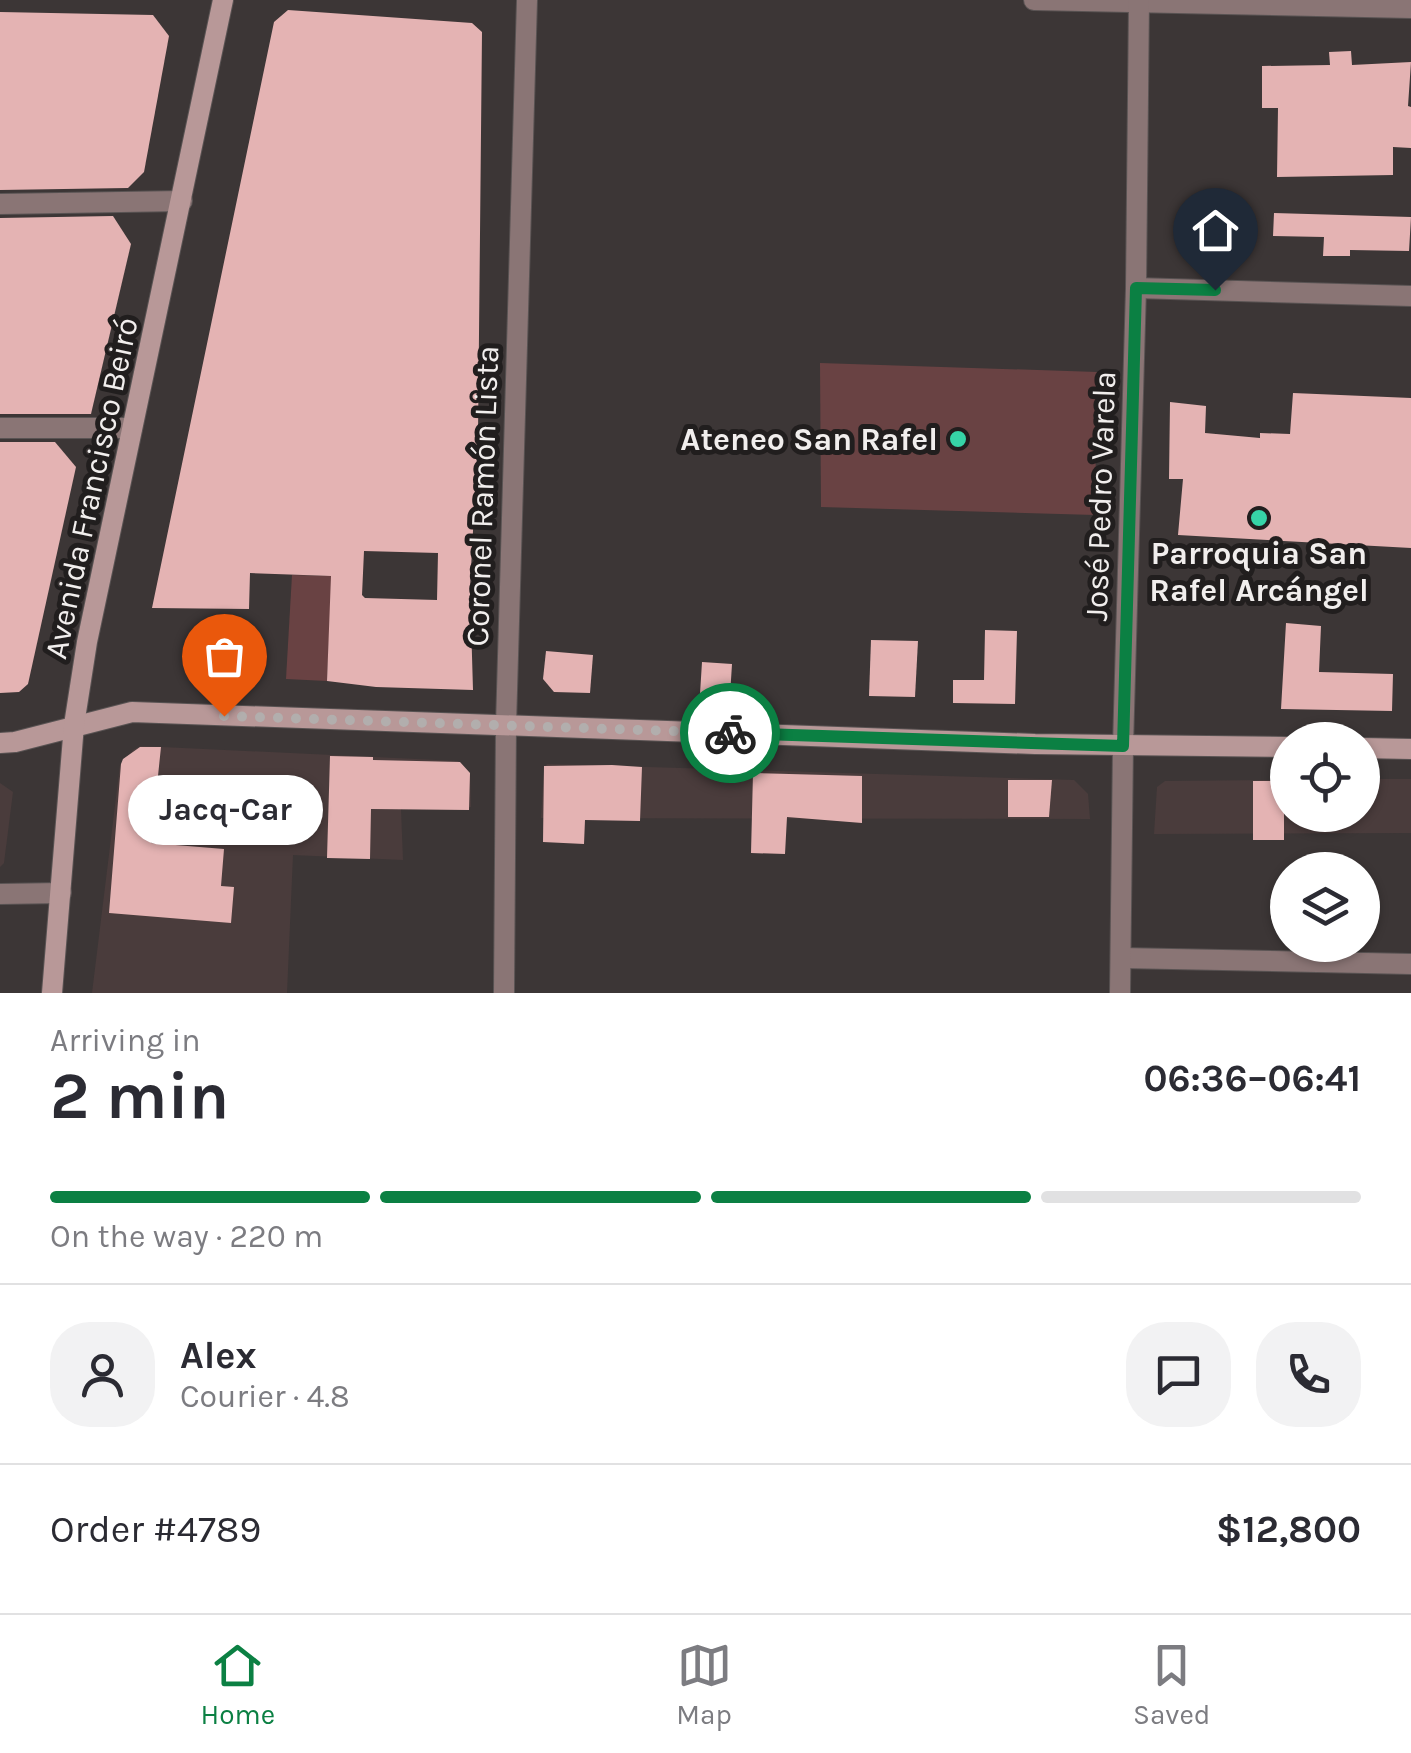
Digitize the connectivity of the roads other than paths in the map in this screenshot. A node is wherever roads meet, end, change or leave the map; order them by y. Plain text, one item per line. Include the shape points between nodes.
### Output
1 (223, 0) edge
2 (527, 0) edge
3 (1034, 0) edge
4 (1139, 1) edge
5 (1411, 8) edge
6 (182, 201) junction
7 (0, 204) edge
8 (1136, 288) junction
9 (1411, 296) edge
10 (0, 428) edge
11 (132, 428) junction
12 (74, 725) junction
13 (506, 725) junction
14 (0, 743) edge
15 (1123, 746) junction
16 (1270, 747) edge
17 (1380, 748) edge
18 (1411, 748) edge
19 (61, 893) junction
20 (0, 894) edge
21 (1122, 958) junction
22 (1411, 964) edge
23 (52, 993) edge
24 (504, 993) edge
25 (1120, 993) edge

1 - 6 main road, Avenida Francisco Beiró
2 - 13 street, Coronel Ramón Lista
3 - 4 street
4 - 5 street
4 - 8 street, José Pedro Varela
6 - 7 street
6 - 11 main road, Avenida Francisco Beiró
8 - 9 street
8 - 15 street, José Pedro Varela
10 - 11 street
11 - 12 main road, Avenida Francisco Beiró
12 - 13 main road via 132,712
12 - 14 main road
12 - 19 main road, Avenida Francisco Beiró
13 - 15 main road
13 - 24 street, Coronel Ramón Lista
15 - 16 main road
15 - 21 street, José Pedro Varela
17 - 18 main road
19 - 20 street
19 - 23 main road, Avenida Francisco Beiró
21 - 22 street
21 - 25 street, José Pedro Varela

